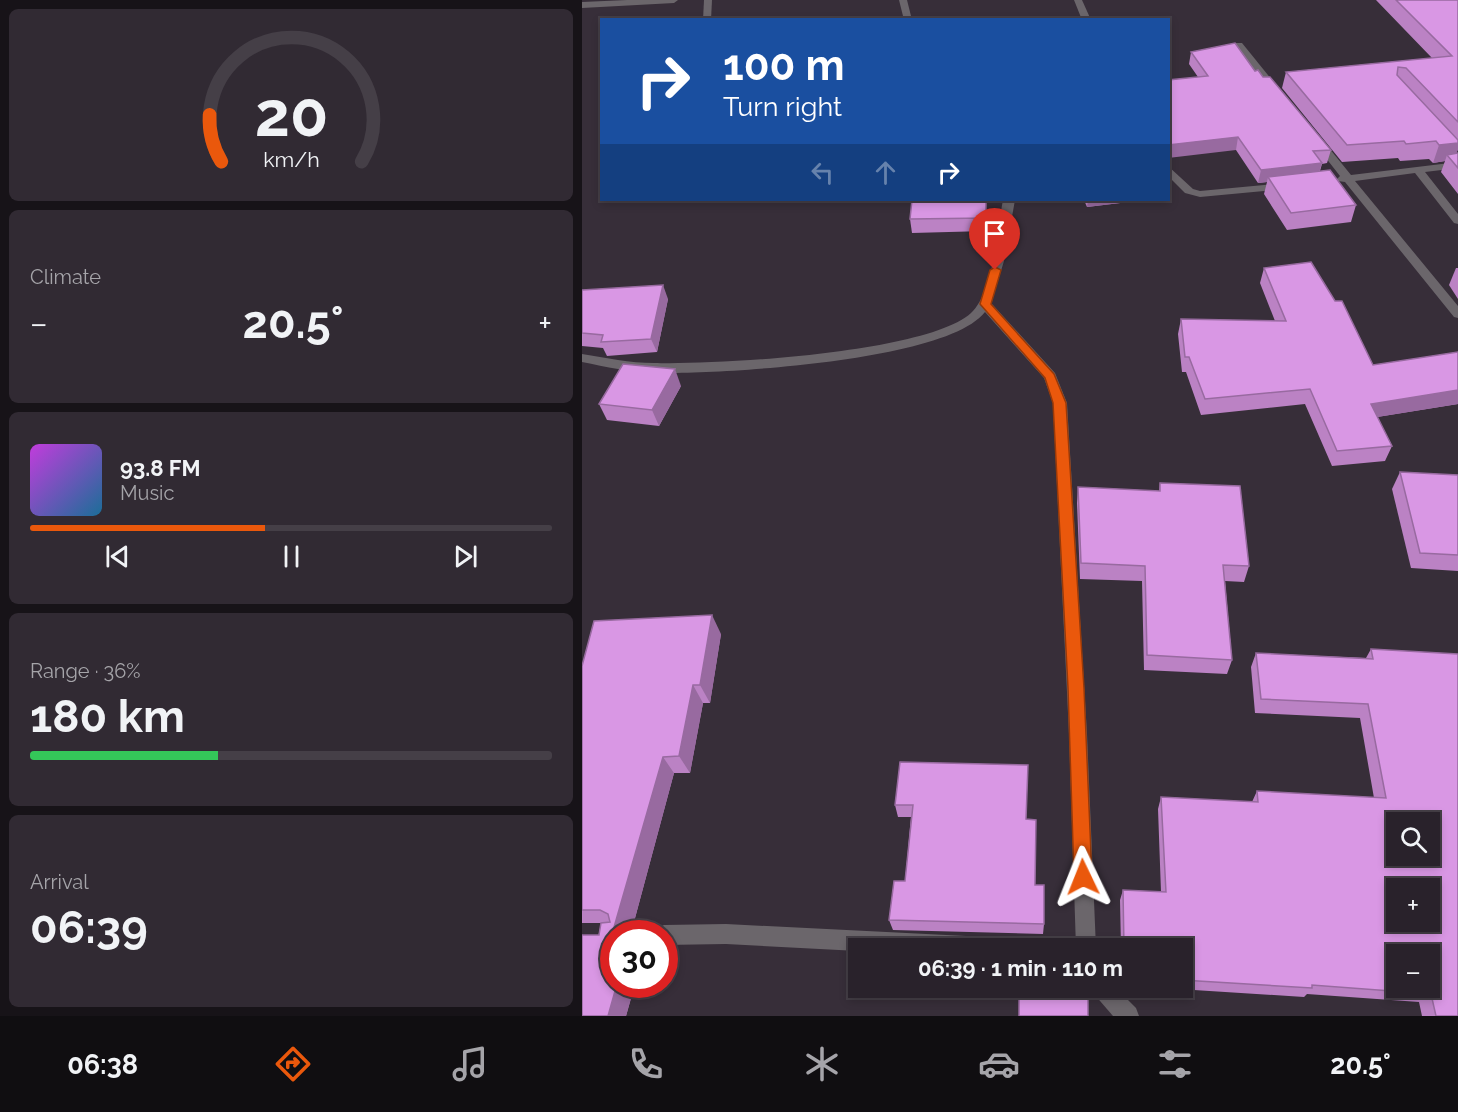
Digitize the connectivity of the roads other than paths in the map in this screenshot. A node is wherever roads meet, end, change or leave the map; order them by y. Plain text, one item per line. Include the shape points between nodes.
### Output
1 (674, 0) edge
2 (708, 0) edge
3 (903, 0) edge
4 (1078, 0) edge
5 (582, 5) edge
6 (707, 18) edge
7 (908, 18) edge
8 (1086, 18) edge
9 (1239, 45) edge
10 (1282, 99) edge
11 (1312, 134) edge
12 (1458, 165) edge
13 (1418, 170) junction
14 (1170, 171) edge
15 (1348, 178) junction
16 (1326, 181) edge
17 (1292, 185) edge
18 (1009, 201) edge
19 (1458, 221) edge
20 (985, 304) junction
21 (1458, 314) edge
22 (582, 358) edge
23 (678, 934) edge
24 (1086, 938) edge
25 (848, 940) edge
26 (1111, 998) edge
27 (1128, 1016) edge

1 - 5 street
2 - 6 street
3 - 7 street
4 - 8 street
9 - 10 street
11 - 15 street
12 - 13 street
13 - 15 street
13 - 19 street
14 - 17 street via 1189,190 1200,194
15 - 16 street
15 - 21 street
18 - 20 street
20 - 22 street via 974,318 948,330 909,343 859,352 675,368
20 - 24 street via 1050,376 1060,403
23 - 25 street
26 - 27 street

